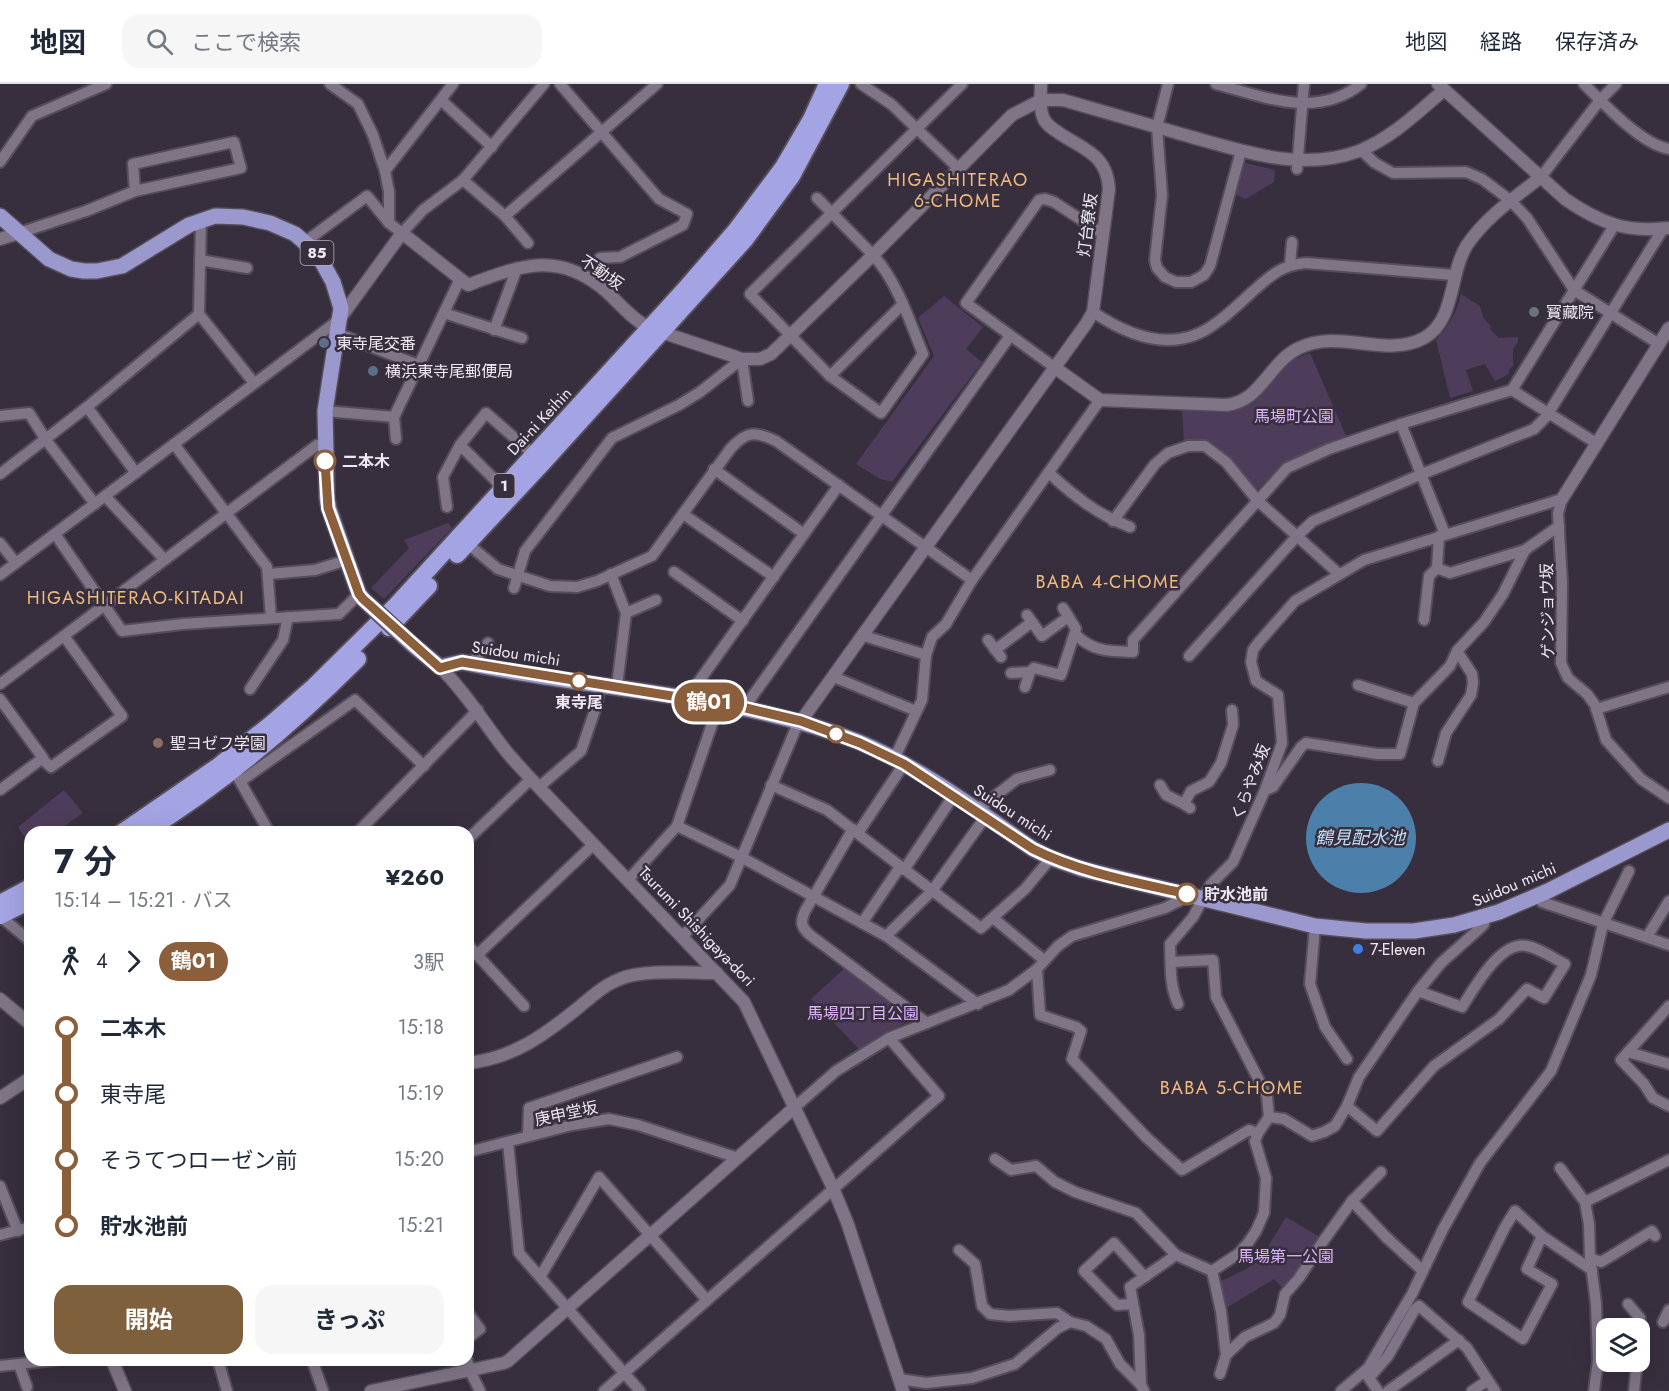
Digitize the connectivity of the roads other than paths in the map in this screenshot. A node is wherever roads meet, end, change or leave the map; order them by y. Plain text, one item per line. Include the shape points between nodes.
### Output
1 (106, 84) edge
2 (330, 84) edge
3 (453, 84) edge
4 (544, 84) edge
5 (560, 84) edge
6 (827, 84) edge
7 (842, 84) edge
8 (861, 84) edge
9 (962, 84) edge
10 (1041, 84) edge
11 (1168, 84) edge
12 (1216, 84) edge
13 (1304, 84) edge
14 (1361, 84) edge
15 (1584, 84) edge
16 (1616, 84) edge
17 (655, 85) edge
18 (1444, 86) edge
19 (441, 100) junction
20 (1041, 100) junction
21 (1600, 100) junction
22 (1303, 104) junction
23 (1156, 127) junction
24 (916, 130) junction
25 (602, 132) junction
26 (492, 147) junction
27 (1669, 148) edge
28 (1361, 150) junction
29 (1241, 151) junction
30 (0, 162) edge
31 (1298, 165) junction
32 (958, 168) junction
33 (385, 171) junction
34 (1541, 177) junction
35 (463, 180) junction
36 (135, 191) junction
37 (817, 198) dead end
38 (1510, 200) junction
39 (832, 214) junction
40 (0, 216) edge
41 (505, 216) junction
42 (201, 220) junction
43 (389, 223) junction
44 (1614, 226) junction
45 (1666, 229) edge
46 (19, 233) junction
47 (402, 233) junction
48 (1103, 234) junction
49 (0, 239) edge
50 (305, 242) junction
51 (1292, 242) dead end
52 (528, 243) dead end
53 (873, 255) junction
54 (600, 258) dead end
55 (200, 260) junction
56 (1290, 264) junction
57 (247, 268) dead end
58 (517, 268) junction
59 (1454, 274) junction
60 (460, 279) junction
61 (1574, 290) junction
62 (903, 304) junction
63 (1093, 312) junction
64 (444, 313) junction
65 (199, 314) junction
66 (1611, 314) junction
67 (341, 317) junction
68 (1669, 328) edge
69 (495, 330) junction
70 (656, 330) junction
71 (339, 334) junction
72 (790, 335) junction
73 (1010, 336) junction
74 (522, 338) dead end
75 (1659, 344) junction
76 (742, 359) junction
77 (418, 365) junction
78 (1054, 367) junction
79 (830, 376) junction
80 (254, 383) junction
81 (1512, 390) junction
82 (1100, 400) junction
83 (748, 401) dead end
84 (87, 407) junction
85 (325, 411) junction
86 (1548, 413) junction
87 (0, 416) edge
88 (394, 417) junction
89 (1401, 424) junction
90 (396, 439) dead end
91 (46, 440) junction
92 (1596, 443) junction
93 (174, 444) junction
94 (324, 444) junction
95 (460, 445) junction
96 (533, 454) junction
97 (714, 470) junction
98 (136, 473) junction
99 (1049, 473) junction
100 (0, 474) edge
101 (1422, 474) junction
102 (838, 485) junction
103 (502, 487) junction
104 (105, 496) junction
105 (1562, 499) junction
106 (1258, 501) junction
107 (95, 504) junction
108 (447, 507) dead end
109 (226, 513) junction
110 (683, 514) junction
111 (881, 514) junction
112 (1113, 521) junction
113 (1559, 525) junction
114 (1130, 527) dead end
115 (55, 534) junction
116 (804, 534) junction
117 (1442, 535) junction
118 (1297, 536) junction
119 (0, 543) edge
120 (468, 544) junction
121 (926, 547) junction
122 (1525, 550) junction
123 (164, 559) junction
124 (347, 560) junction
125 (16, 563) junction
126 (1437, 568) junction
127 (674, 572) dead end
128 (269, 574) junction
129 (611, 574) junction
130 (1339, 574) junction
131 (0, 575) edge
132 (517, 576) junction
133 (774, 577) junction
134 (972, 580) junction
135 (514, 588) dead end
136 (361, 597) junction
137 (656, 600) dead end
138 (105, 605) junction
139 (626, 613) junction
140 (288, 617) junction
141 (271, 618) junction
142 (1424, 620) dead end
143 (743, 621) junction
144 (1076, 635) junction
145 (64, 636) junction
146 (864, 636) junction
147 (988, 640) dead end
148 (488, 643) dead end
149 (1457, 651) junction
150 (926, 655) junction
151 (1189, 656) dead end
152 (471, 664) junction
153 (440, 668) junction
154 (1030, 672) junction
155 (1011, 673) dead end
156 (834, 677) junction
157 (0, 684) edge
158 (601, 684) junction
159 (1358, 685) dead end
160 (617, 686) junction
161 (1025, 687) dead end
162 (1669, 687) edge
163 (250, 689) dead end
164 (0, 699) edge
165 (691, 699) junction
166 (719, 704) junction
167 (1414, 704) junction
168 (746, 708) junction
169 (1596, 709) junction
170 (478, 710) junction
171 (1232, 710) dead end
172 (916, 711) junction
173 (801, 721) junction
174 (42, 759) junction
175 (899, 761) junction
176 (1438, 761) dead end
177 (424, 766) junction
178 (1050, 771) dead end
179 (237, 776) junction
180 (535, 783) junction
181 (771, 785) junction
182 (1160, 785) dead end
183 (0, 790) edge
184 (1265, 790) junction
185 (954, 795) junction
186 (1669, 798) edge
187 (981, 813) junction
188 (131, 826) edge
189 (166, 826) edge
190 (266, 826) edge
191 (367, 826) edge
192 (677, 826) junction
193 (1669, 830) edge
194 (855, 831) junction
195 (474, 834) edge
196 (594, 844) junction
197 (741, 857) junction
198 (1051, 858) junction
199 (902, 868) junction
200 (1629, 871) dead end
201 (628, 880) junction
202 (24, 890) edge
203 (932, 891) junction
204 (1181, 892) junction
205 (813, 896) junction
206 (1538, 896) junction
207 (1204, 898) junction
208 (1669, 901) edge
209 (0, 903) edge
210 (24, 904) edge
211 (0, 916) edge
212 (993, 918) junction
213 (1483, 918) junction
214 (862, 923) junction
215 (1603, 924) junction
216 (1315, 926) junction
217 (24, 936) edge
218 (683, 936) junction
219 (886, 936) junction
220 (1647, 938) junction
221 (1669, 945) edge
222 (474, 952) edge
223 (477, 955) junction
224 (1044, 960) junction
225 (1171, 962) junction
226 (1037, 969) junction
227 (717, 973) junction
228 (1418, 992) junction
229 (0, 999) edge
230 (978, 1004) junction
231 (1178, 1004) dead end
232 (524, 1006) dead end
233 (1669, 1006) edge
234 (24, 1018) edge
235 (927, 1023) junction
236 (889, 1038) junction
237 (1628, 1052) junction
238 (677, 1057) dead end
239 (1347, 1059) dead end
240 (474, 1062) edge
241 (1669, 1064) edge
242 (24, 1082) edge
243 (0, 1098) edge
244 (1347, 1106) junction
245 (1669, 1106) edge
246 (795, 1107) junction
247 (1269, 1117) junction
248 (1258, 1133) junction
249 (528, 1136) junction
250 (508, 1142) junction
251 (474, 1150) edge
252 (738, 1158) junction
253 (995, 1159) dead end
254 (1669, 1160) edge
255 (1560, 1168) dead end
256 (1382, 1172) dead end
257 (0, 1186) edge
258 (833, 1188) junction
259 (1352, 1201) junction
260 (1585, 1202) junction
261 (24, 1229) edge
262 (18, 1231) junction
263 (0, 1235) edge
264 (650, 1235) junction
265 (1542, 1236) junction
266 (1655, 1236) dead end
267 (959, 1250) dead end
268 (1176, 1256) junction
269 (1590, 1258) junction
270 (1592, 1270) junction
271 (1212, 1271) junction
272 (1423, 1271) junction
273 (540, 1277) junction
274 (1145, 1277) junction
275 (707, 1300) junction
276 (1133, 1304) junction
277 (1628, 1304) dead end
278 (568, 1308) junction
279 (1669, 1310) edge
280 (1640, 1318) edge
281 (474, 1321) edge
282 (1070, 1322) junction
283 (1663, 1322) dead end
284 (474, 1334) edge
285 (1459, 1340) junction
286 (1226, 1355) junction
287 (24, 1363) edge
288 (19, 1364) junction
289 (474, 1365) edge
290 (0, 1366) edge
291 (115, 1366) edge
292 (220, 1366) edge
293 (314, 1366) edge
294 (468, 1366) edge
295 (1635, 1372) edge
296 (624, 1373) junction
297 (1220, 1374) dead end
298 (1367, 1375) junction
299 (1487, 1380) junction
300 (27, 1387) dead end
301 (901, 1388) edge
302 (1142, 1388) edge
303 (125, 1391) edge
304 (227, 1391) edge
305 (323, 1391) edge
306 (371, 1391) edge
307 (480, 1391) edge
308 (604, 1391) edge
309 (640, 1391) edge
310 (1341, 1391) edge
311 (1378, 1391) edge
312 (1388, 1391) edge
313 (1472, 1391) edge
314 (1495, 1391) edge
315 (1594, 1391) edge
316 (1634, 1391) edge

1 - 30 street via 32,116
2 - 33 street via 358,104
3 - 19 street
4 - 26 street
5 - 25 street
6 - 70 highway, Dai-ni Keihin / 1 via 783,167
7 - 70 highway, Dai-ni Keihin / 1 via 771,207 721,267
8 - 24 street via 891,104
9 - 24 street
10 - 20 street, 灯台寮坂
11 - 23 street
12 - 22 street
13 - 22 street
14 - 22 street via 1341,97
15 - 21 street
16 - 21 street
17 - 25 street
18 - 28 street via 1400,127
18 - 34 street
19 - 26 street
19 - 33 street
20 - 23 street via 1063,100
20 - 32 street via 1012,115
20 - 48 street, 灯台寮坂 via 1043,117 1049,126 1093,154 1108,175
21 - 27 street via 1650,141
21 - 34 street
22 - 31 street
23 - 29 street
23 - 29 street via 1162,195 1155,260 1165,277 1176,282 1191,282 1204,275 1210,266
24 - 32 street
24 - 39 street
25 - 41 street
25 - 54 street via 659,199 687,214 683,225 620,257
26 - 35 street
28 - 31 street
28 - 38 street via 1393,173 1474,175
29 - 31 street
32 - 53 street
33 - 43 street
34 - 38 street
34 - 44 street via 1565,199
35 - 41 street
35 - 47 street via 423,210
36 - 36 street via 133,164 234,142 241,168
36 - 46 street
37 - 39 street
38 - 59 street via 1473,236
38 - 61 street via 1527,218
39 - 53 street
39 - 72 street via 750,294
40 - 46 main road, 85
41 - 52 street
42 - 46 main road, 85 via 122,266 96,272 60,265
42 - 50 main road, 85 via 229,216 257,220 283,228
42 - 55 street
43 - 47 street
43 - 50 street via 367,196
44 - 45 street
44 - 61 street
45 - 66 street
46 - 49 street
47 - 60 street
47 - 67 street
48 - 63 street, 灯台寮坂
48 - 73 street via 1054,202 1039,200 966,303
50 - 67 main road, 85 via 317,253 333,282
51 - 56 street
53 - 62 street
53 - 72 street
55 - 57 street
55 - 65 street
56 - 59 street
56 - 63 street via 1215,324 1181,338 1158,340 1135,335
58 - 60 street, 不動坂 via 468,285
58 - 69 street
58 - 70 street, 不動坂 via 552,264 576,272 606,291 637,322
59 - 82 street via 1441,321 1430,334 1414,343 1310,343 1285,358 1257,391 1236,404
60 - 64 street
61 - 66 street
61 - 81 street
62 - 79 street
62 - 79 street via 923,354 881,413
63 - 78 street
64 - 69 street
64 - 77 street
65 - 80 street
65 - 84 street
66 - 75 street
66 - 86 street
67 - 71 main road, 85
67 - 80 street
68 - 75 street
69 - 74 street
70 - 76 street, 不動坂
70 - 96 highway, Dai-ni Keihin / 1
70 - 120 highway, Dai-ni Keihin / 1
71 - 77 street
71 - 85 main road, 85
72 - 76 street via 771,354 760,359
72 - 79 street
73 - 78 street
73 - 111 street
75 - 92 street
76 - 83 street
76 - 132 street via 679,405 612,438 525,551
77 - 88 street
78 - 82 street
78 - 121 street
80 - 93 street
81 - 86 street
81 - 89 street
82 - 99 street
84 - 91 street
84 - 98 street
85 - 88 street
85 - 94 main road, 85
86 - 92 street
86 - 101 street via 1534,429
87 - 91 street via 30,413
88 - 90 street
89 - 101 street
89 - 106 street via 1329,448 1287,468
91 - 100 street
91 - 107 street
92 - 105 street
93 - 98 street
93 - 109 street
94 - 109 street via 317,445
94 - 124 main road, 85 via 327,503
95 - 96 street via 486,413
95 - 103 street
95 - 108 street via 443,477
96 - 103 highway, Dai-ni Keihin / 1
97 - 102 street via 740,438 760,434
97 - 110 street
97 - 116 street
98 - 104 street
99 - 112 street via 1079,500
99 - 134 street
101 - 117 street
101 - 118 street via 1313,521
102 - 111 street
102 - 116 street
103 - 188 highway, Dai-ni Keihin / 1 via 396,604 314,686 218,766
104 - 107 street
104 - 123 street
105 - 113 street, ゲンジョウ坂
105 - 117 street
106 - 112 street via 1213,451 1205,446 1188,446 1168,453 1155,464
106 - 118 street
106 - 144 street via 1133,640 1133,652 1106,651 1086,645
107 - 115 street
109 - 123 street
109 - 128 street
110 - 129 street via 654,557
110 - 133 street
111 - 121 street
111 - 168 street
112 - 114 street
113 - 122 street
113 - 169 street, ゲンジョウ坂 via 1561,663 1568,678 1587,694
115 - 125 street
115 - 138 street
116 - 133 street
117 - 126 street
117 - 130 street via 1364,560
118 - 130 street
118 - 151 street
119 - 125 street
120 - 132 street via 498,569
120 - 179 highway, Dai-ni Keihin / 1 via 408,609
121 - 134 street
121 - 146 street
122 - 126 street via 1450,573
122 - 149 street via 1503,594
123 - 138 street
124 - 128 street via 315,570
124 - 136 main road, 85
125 - 131 street
126 - 142 street via 1429,576
127 - 143 street
128 - 141 street
129 - 132 street via 577,587 550,586
129 - 139 street
130 - 184 street, くらやみ坂 via 1295,601 1253,650 1251,662 1256,681 1278,695 1282,743
132 - 135 street
133 - 143 street
134 - 150 street via 946,624 932,637
136 - 140 street via 339,614
136 - 153 main road, Tsurumi Shishigaya-dori / 85, bridge
137 - 139 street
138 - 141 street via 122,631
138 - 145 street
139 - 160 street
140 - 141 street
140 - 163 street via 283,640
143 - 165 street via 692,691
144 - 147 street via 1066,612 1042,636 1029,619 998,653
144 - 154 street via 1061,675 1034,668
145 - 157 street
145 - 174 street via 122,716 51,768
146 - 150 street
146 - 156 street
148 - 152 street
149 - 167 street via 1450,666
149 - 176 street via 1472,674 1471,695 1446,733
150 - 172 street via 922,700
152 - 153 main road, Suidou michi via 462,662
152 - 158 main road, Suidou michi
153 - 170 street, Tsurumi Shishigaya-dori
154 - 155 street
154 - 161 street
156 - 172 street
156 - 173 street
158 - 160 main road, Suidou michi
158 - 180 street via 581,751
159 - 167 street
160 - 165 main road, Suidou michi
162 - 169 street
164 - 174 street
165 - 166 main road, Suidou michi
166 - 168 main road, Suidou michi
166 - 192 street
167 - 184 street via 1400,753 1377,754 1306,743 1273,787
168 - 173 main road, Suidou michi
169 - 186 street, ゲンジョウ坂 via 1605,740 1641,779
170 - 177 street
170 - 180 street, Tsurumi Shishigaya-dori via 506,751
171 - 182 street via 1233,725 1221,763 1209,782 1191,791 1187,806 1166,795
172 - 175 street
173 - 175 main road, Suidou michi
173 - 181 street
174 - 183 street
175 - 185 main road, Suidou michi
175 - 194 street
177 - 179 street via 355,700
177 - 191 street
178 - 187 street via 1017,779
179 - 189 highway, Dai-ni Keihin / 1
179 - 190 street
180 - 195 street
180 - 196 street, Tsurumi Shishigaya-dori
181 - 194 street via 827,810
181 - 197 street
184 - 207 street, くらやみ坂 via 1233,862 1211,884
185 - 187 main road, Suidou michi
185 - 199 street
187 - 198 main road, Suidou michi
187 - 203 street
192 - 197 street
192 - 201 street
193 - 206 main road, Suidou michi
194 - 199 street
194 - 205 street
196 - 201 street, Tsurumi Shishigaya-dori
196 - 223 street
197 - 205 street
197 - 218 street via 730,885
198 - 204 main road, Suidou michi
198 - 212 street
199 - 203 street
199 - 214 street
200 - 215 street
201 - 218 street, Tsurumi Shishigaya-dori
202 - 209 highway
203 - 212 street via 981,928
203 - 219 street
204 - 207 main road, Suidou michi
204 - 224 street via 1179,901 1165,908 1072,936
205 - 214 street
205 - 235 street via 801,920 805,931
206 - 213 main road, Suidou michi
206 - 215 street via 1542,902
207 - 216 main road, Suidou michi
207 - 225 street, くらやみ坂 via 1194,917 1170,944
208 - 220 street
210 - 211 highway
211 - 217 street
212 - 224 street
213 - 216 main road, Suidou michi via 1414,931
213 - 228 street via 1484,924 1441,963
214 - 219 street
215 - 220 street
215 - 272 street via 1591,975 1551,1071 1480,1164
216 - 239 street via 1310,984 1325,1027
218 - 227 street, Tsurumi Shishigaya-dori
219 - 230 street
220 - 221 street
222 - 223 street
223 - 232 street
224 - 226 street
225 - 231 street, くらやみ坂 via 1170,976
225 - 247 street via 1214,960 1216,997 1267,1096
226 - 230 street via 1009,990
226 - 248 street via 1040,1015 1081,1031 1072,1059 1182,1170 1249,1130
227 - 240 street via 622,978 527,1045 508,1055
227 - 246 street, Tsurumi Shishigaya-dori via 744,1002
228 - 244 street via 1359,1077
228 - 244 street via 1462,1007 1483,975 1513,947 1526,945 1565,964 1544,998 1527,989 1499,1020 1434,1066 1377,1131
229 - 234 street
230 - 235 street
233 - 237 street
235 - 236 street
236 - 246 street via 837,1071
236 - 258 street via 939,1096
237 - 241 street
237 - 245 street via 1621,1060 1653,1098
238 - 249 street via 529,1108
242 - 243 street
244 - 247 street via 1335,1126 1312,1136 1284,1119
246 - 252 street
246 - 258 street, Tsurumi Shishigaya-dori
247 - 248 street
248 - 271 street via 1255,1140 1266,1178 1264,1213 1243,1249
249 - 250 street, 庚申堂坂
249 - 252 street, 庚申堂坂 via 609,1119
250 - 251 street, 庚申堂坂
250 - 273 street via 519,1253
252 - 264 street
253 - 268 street via 1011,1170 1036,1166 1075,1192 1136,1213
254 - 260 street
255 - 260 street
256 - 259 street
257 - 262 street
258 - 275 street
258 - 301 street, Tsurumi Shishigaya-dori
259 - 272 street
259 - 286 street via 1286,1294 1274,1323 1245,1336
260 - 269 street
261 - 262 street
262 - 263 street
264 - 273 street via 599,1177
264 - 275 street
264 - 278 street
265 - 265 street via 1515,1211 1468,1302 1523,1339 1552,1284 1527,1269
265 - 270 street
266 - 269 street via 1652,1230 1601,1262
267 - 282 street via 975,1264 982,1306 990,1314 1009,1317 1057,1313
268 - 271 street
268 - 274 street
269 - 270 street
270 - 315 street via 1598,1361
271 - 286 street
272 - 298 street
273 - 278 street
274 - 276 street via 1130,1287
274 - 276 street via 1114,1243 1084,1271 1117,1305
275 - 296 street
276 - 302 street
277 - 280 street
278 - 289 street via 508,1361
278 - 296 street
279 - 283 street
281 - 284 street via 480,1329
282 - 301 street via 1016,1364 972,1378
282 - 302 street via 1086,1326 1106,1339 1120,1364
285 - 298 street via 1419,1306 1388,1356
285 - 299 street
285 - 312 street
286 - 297 street
287 - 288 street
288 - 290 street
288 - 300 street
291 - 303 street
292 - 304 street
293 - 305 street
294 - 306 street
294 - 307 street
295 - 316 street
296 - 308 street
296 - 309 street
298 - 310 street
298 - 311 street
299 - 313 street
299 - 314 street

